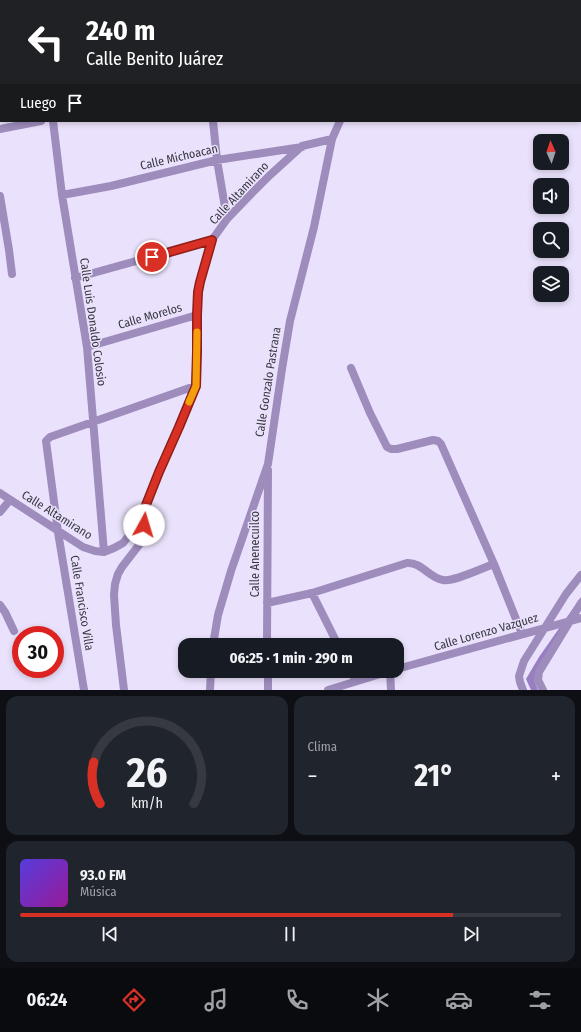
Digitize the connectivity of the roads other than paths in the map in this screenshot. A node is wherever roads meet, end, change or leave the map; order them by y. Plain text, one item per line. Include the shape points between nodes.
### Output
1 (36, 122) edge
2 (53, 122) edge
3 (213, 122) edge
4 (340, 122) edge
5 (0, 129) edge
6 (332, 139) junction
7 (302, 146) junction
8 (217, 160) junction
9 (62, 195) junction
10 (0, 196) edge
11 (227, 219) junction
12 (212, 240) junction
13 (12, 274) dead end
14 (75, 278) junction
15 (197, 315) junction
16 (87, 347) junction
17 (351, 368) dead end
18 (196, 386) junction
19 (93, 422) junction
20 (268, 464) junction
21 (0, 493) edge
22 (10, 500) junction
23 (144, 510) junction
24 (0, 512) edge
25 (58, 532) junction
26 (104, 552) junction
27 (494, 564) junction
28 (581, 575) edge
29 (312, 593) junction
30 (581, 602) edge
31 (267, 604) junction
32 (0, 605) edge
33 (581, 618) edge
34 (568, 622) junction
35 (12, 627) edge
36 (549, 627) junction
37 (522, 634) junction
38 (214, 638) edge
39 (267, 638) edge
40 (334, 638) edge
41 (404, 667) edge
42 (211, 678) edge
43 (268, 678) edge
44 (354, 678) edge
45 (366, 678) edge
46 (390, 678) edge
47 (356, 681) junction
48 (84, 690) edge
49 (124, 690) edge
50 (210, 690) edge
51 (268, 690) edge
52 (328, 690) edge
53 (391, 690) edge
54 (523, 690) edge
55 (543, 690) edge

1 - 5 street
2 - 9 street, Calle Luis Donaldo Colosio
3 - 8 street
4 - 6 street, Calle Gonzalo Pastrana
6 - 7 street, Calle Altamirano
6 - 20 street, Calle Gonzalo Pastrana via 314,227 290,321
7 - 8 street, Calle Michoacan
7 - 11 street, Calle Altamirano
8 - 9 street, Calle Michoacan via 111,186
8 - 11 street
9 - 14 street, Calle Luis Donaldo Colosio
10 - 13 street
11 - 12 street, Calle Altamirano
12 - 14 street
12 - 15 street, Calle Altamirano via 198,292
14 - 16 street, Calle Luis Donaldo Colosio
15 - 16 street, Calle Morelos
15 - 18 street, Calle Altamirano
16 - 19 street, Calle Luis Donaldo Colosio
17 - 27 street via 387,447 397,450 433,440 441,444
18 - 19 street
18 - 23 street, Calle Altamirano
19 - 25 street, Calle Francisco Villa via 50,437 46,441
19 - 26 street, Calle Luis Donaldo Colosio
20 - 31 street, Calle Anenecuilco
20 - 38 street, Calle Gonzalo Pastrana via 231,571
21 - 22 street, Calle Altamirano
22 - 24 street
22 - 25 street, Calle Altamirano
23 - 26 street, Calle Altamirano via 123,543
23 - 49 street via 140,545 122,567 115,584 116,625
25 - 26 street, Calle Altamirano via 83,547
25 - 48 street, Calle Francisco Villa
27 - 29 street via 443,580 415,564 407,563
27 - 37 street
28 - 36 street via 566,594
29 - 31 street
29 - 40 street
30 - 34 street
31 - 39 street, Calle Anenecuilco
32 - 35 street
33 - 34 street, Calle Lorenzo Vazquez
34 - 36 street, Calle Lorenzo Vazquez
34 - 55 street via 539,672 538,680
36 - 37 street, Calle Lorenzo Vazquez
36 - 54 street via 524,661 519,676
37 - 41 street, Calle Lorenzo Vazquez
42 - 50 street
43 - 51 street
44 - 47 street
45 - 47 street
46 - 53 street
47 - 52 street

